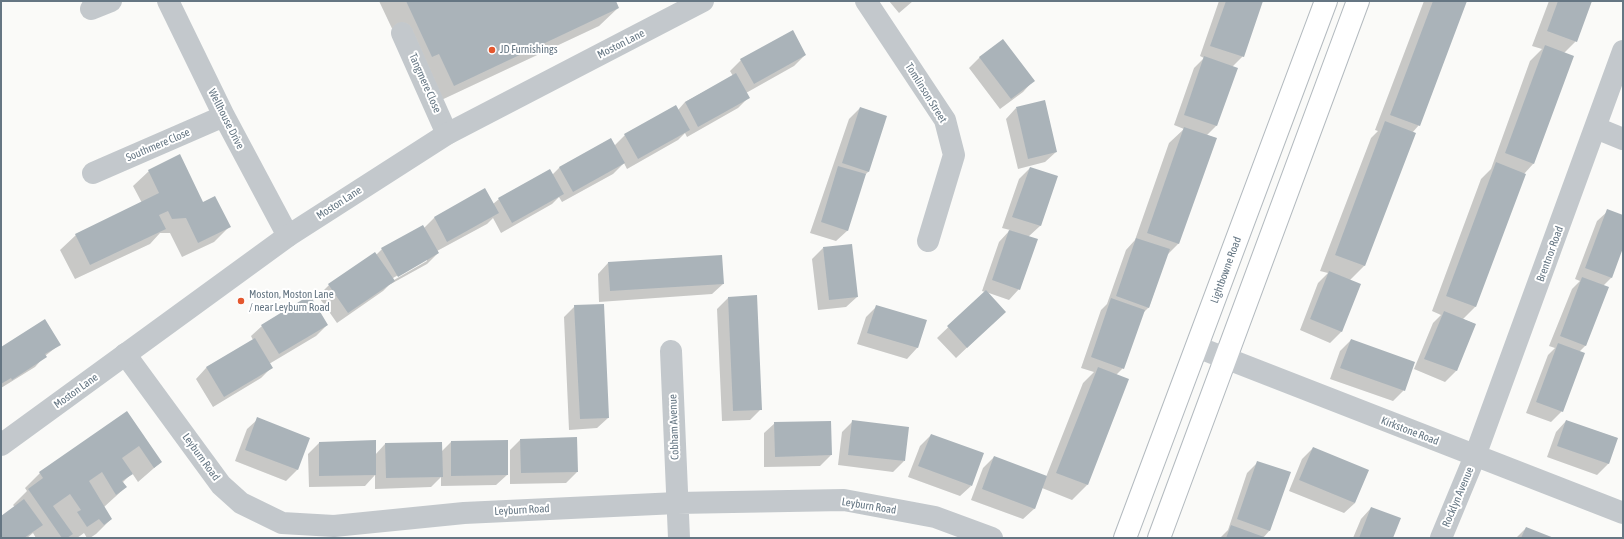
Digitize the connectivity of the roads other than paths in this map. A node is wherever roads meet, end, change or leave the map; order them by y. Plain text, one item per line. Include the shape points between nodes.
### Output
1 (168, 1) edge
2 (703, 1) edge
3 (866, 1) edge
4 (1326, 1) edge
5 (1358, 1) edge
6 (402, 33) dead end
7 (1623, 51) edge
8 (224, 116) junction
9 (1596, 128) junction
10 (447, 134) junction
11 (1623, 139) edge
12 (92, 173) dead end
13 (288, 236) junction
14 (928, 241) dead end
15 (1197, 347) junction
16 (671, 351) dead end
17 (125, 354) junction
18 (1226, 359) junction
19 (1, 445) edge
20 (1475, 456) junction
21 (676, 503) junction
22 (1623, 513) edge
23 (304, 532) edge
24 (679, 538) edge
25 (992, 538) edge
26 (1126, 538) edge
27 (1159, 538) edge
28 (1441, 538) edge

1 - 8 street, Wellhouse Drive
2 - 10 street, Moston Lane
3 - 14 street, Tomlinson Street via 945,120 954,155
4 - 15 main road, Lightbowne Road
5 - 18 main road
6 - 10 street, Tangmere Close
7 - 9 street, Brentnor Road
8 - 12 street, Southmere Close
8 - 13 street, Wellhouse Drive
9 - 11 street
9 - 20 street, Brentnor Road
10 - 13 street, Moston Lane
13 - 17 street, Moston Lane
15 - 18 street, Kirkstone Road
15 - 26 main road, Lightbowne Road
16 - 21 street, Cobham Avenue
17 - 19 street, Moston Lane
17 - 23 street, Leyburn Road via 221,485 241,503
18 - 20 street, Kirkstone Road
18 - 27 main road
20 - 22 street, Kirkstone Road
20 - 28 street, Rocklyn Avenue
21 - 23 street, Leyburn Road via 464,513 334,526
21 - 24 street, Cobham Avenue
21 - 25 street, Leyburn Road via 844,500 935,517

